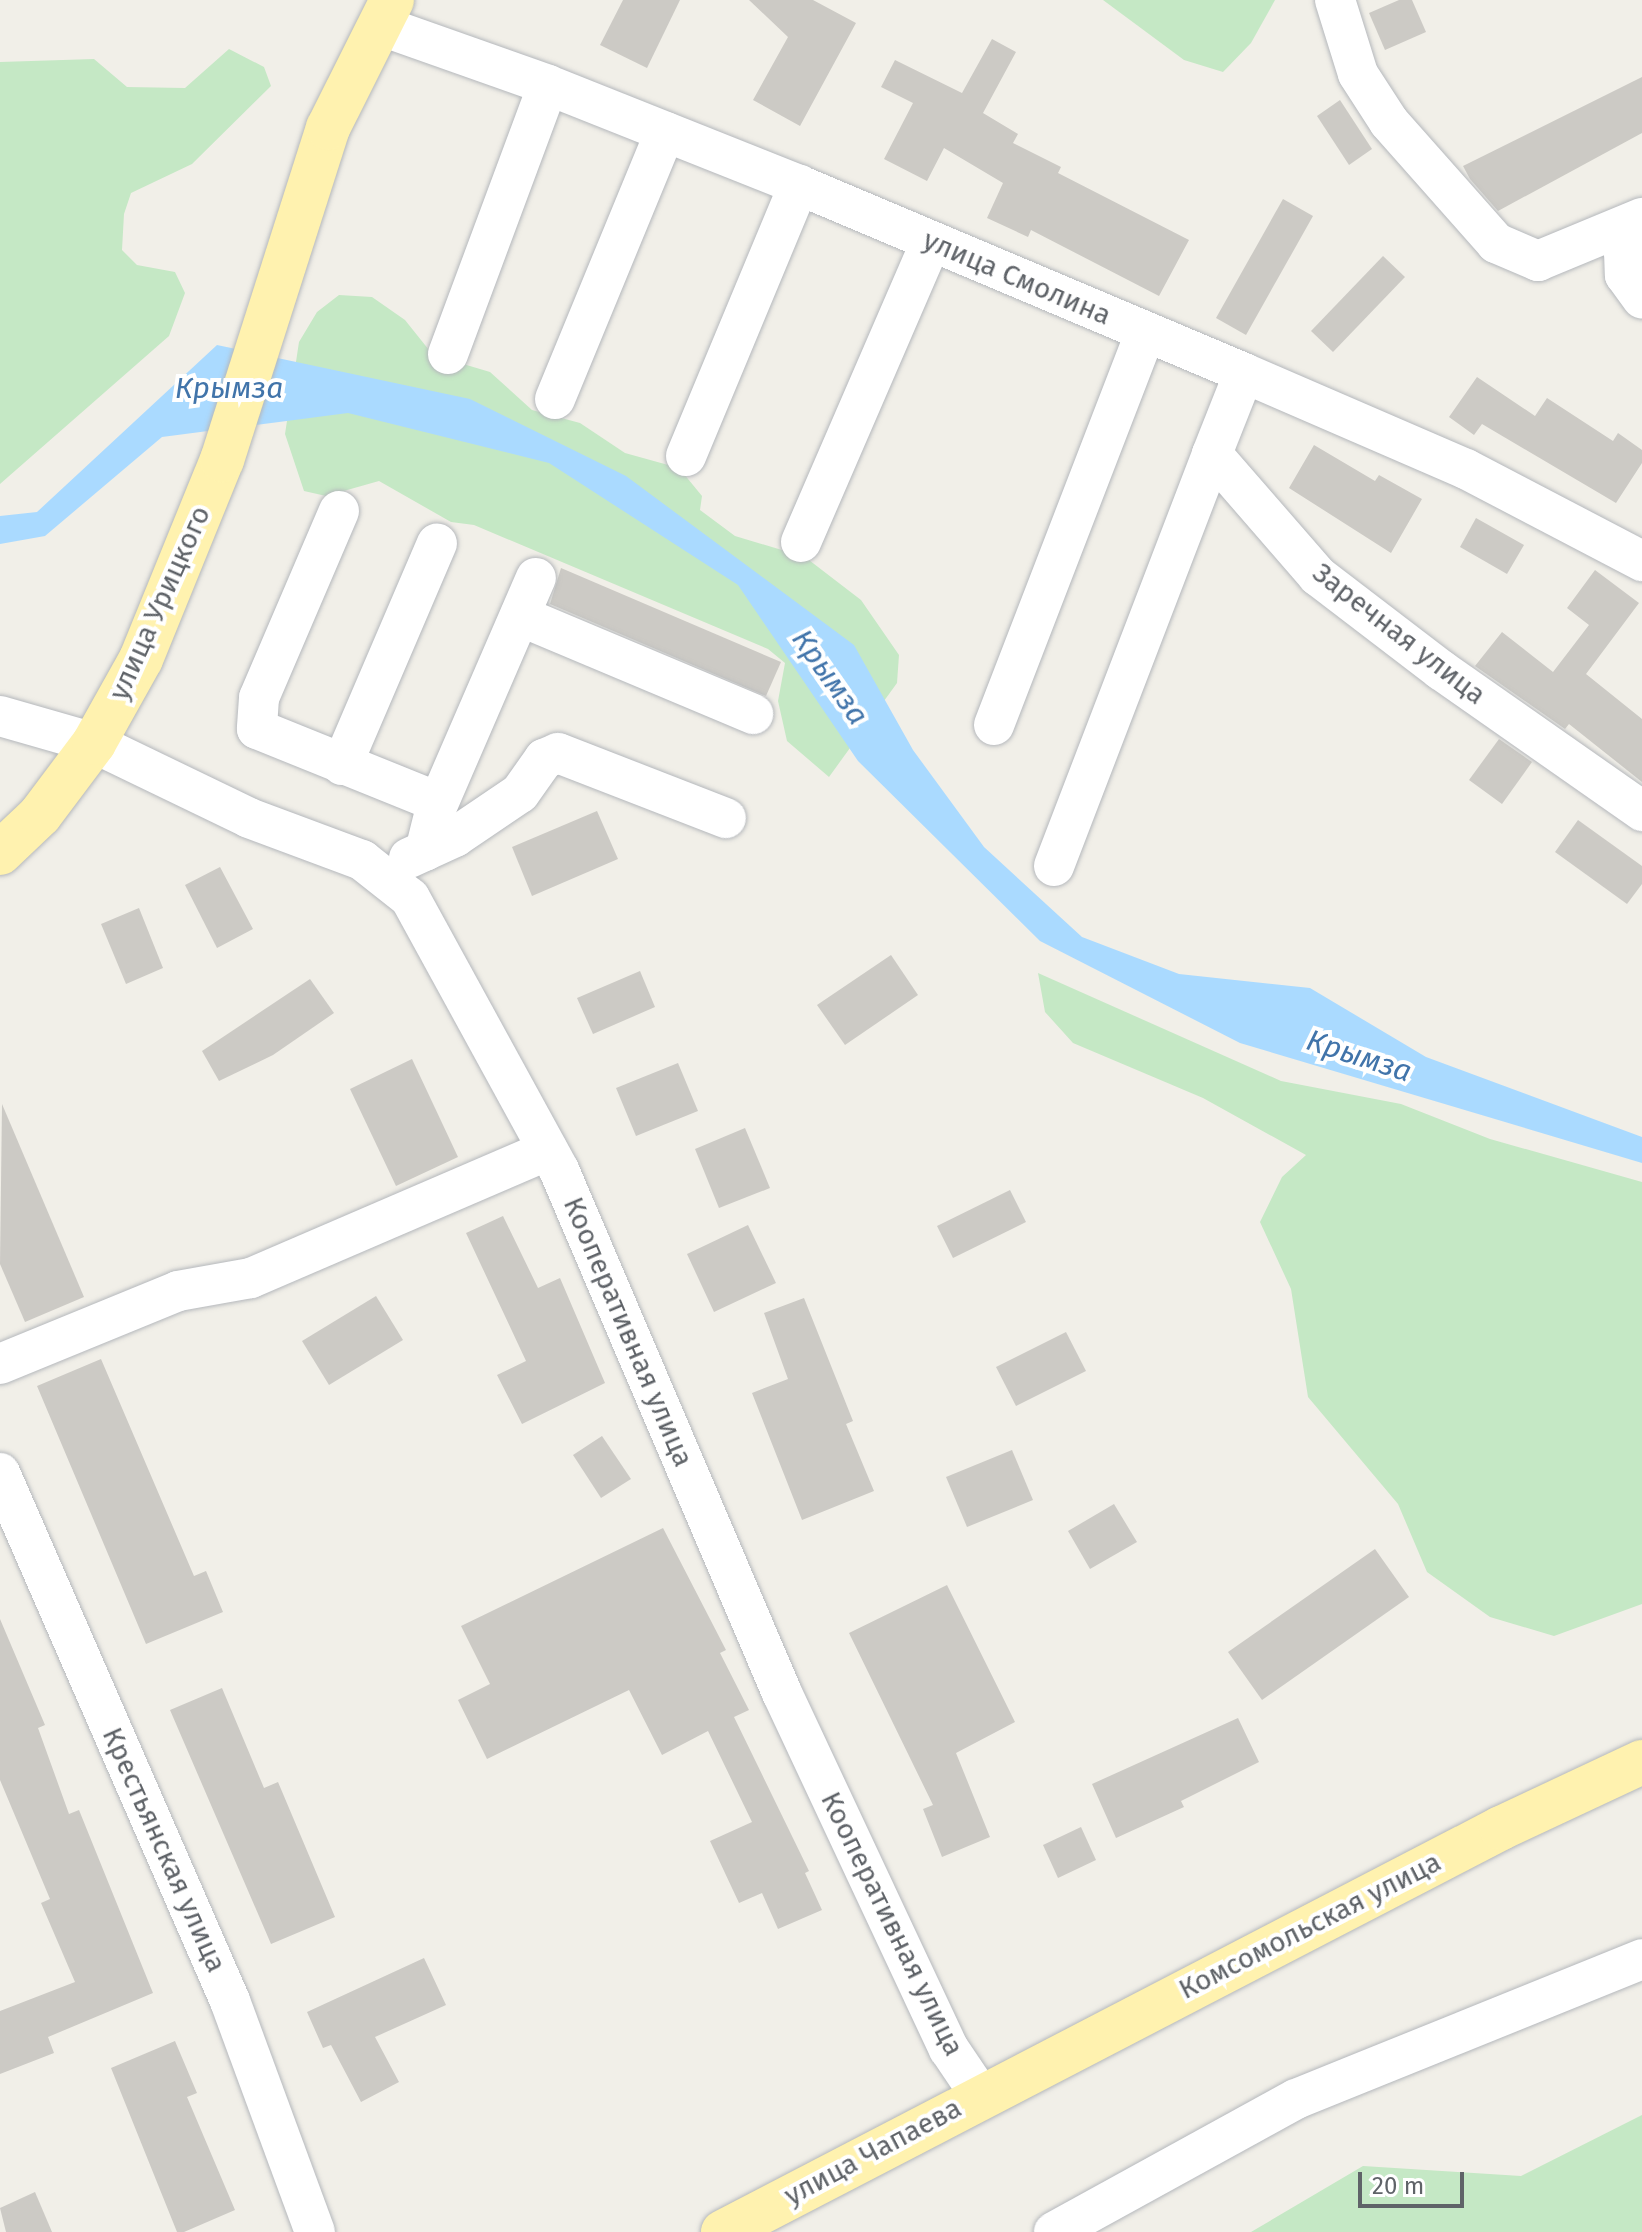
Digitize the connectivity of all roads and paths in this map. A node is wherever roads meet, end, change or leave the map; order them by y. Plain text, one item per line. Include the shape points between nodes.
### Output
1 (1335, 0) edge
2 (385, 13) edge
3 (548, 85) junction
4 (665, 132) junction
5 (799, 185) junction
6 (1635, 225) edge
7 (931, 242) junction
8 (1642, 298) edge
9 (1146, 332) junction
10 (448, 354) dead end
11 (1244, 373) junction
12 (555, 399) dead end
13 (1212, 454) junction
14 (686, 456) dead end
15 (339, 511) dead end
16 (801, 542) dead end
17 (437, 543) dead end
18 (1642, 561) edge
19 (536, 578) dead end
20 (520, 616) junction
21 (753, 714) dead end
22 (0, 716) edge
23 (994, 725) dead end
24 (94, 743) junction
25 (342, 765) junction
26 (435, 811) junction
27 (1642, 811) edge
28 (726, 818) dead end
29 (425, 851) junction
30 (0, 853) edge
31 (362, 860) junction
32 (1054, 866) dead end
33 (548, 1150) junction
34 (0, 1364) edge
35 (0, 1473) edge
36 (1642, 1762) edge
37 (1642, 1959) edge
38 (980, 2095) junction
39 (315, 2232) edge
40 (723, 2232) edge
41 (1054, 2232) edge

1 - 6 street via 1358,74 1389,122 1496,243 1538,261
2 - 3 street, улица Смолина
2 - 24 main road, улица Урицкого via 328,128 284,252 222,460 141,659
3 - 4 street, улица Смолина
3 - 10 street
4 - 5 street, улица Смолина
4 - 12 street
5 - 7 street, улица Смолина
5 - 14 street
6 - 8 street via 1624,251 1625,275
7 - 9 street, улица Смолина
7 - 16 street
9 - 11 street, улица Смолина
9 - 23 street
11 - 13 street
11 - 18 street, улица Смолина via 1466,469
13 - 27 street, Заречная улица via 1318,576
13 - 32 street
15 - 25 street via 255,708 257,729 269,737
17 - 25 street
19 - 20 street
20 - 21 street
20 - 26 street
22 - 24 street, Кооперативная улица
24 - 30 main road, улица Урицкого via 40,815
24 - 31 street, Кооперативная улица via 249,818
25 - 26 street via 430,799
26 - 29 street
28 - 29 street via 558,753 544,759 520,793
29 - 31 street via 402,860
31 - 33 street, Кооперативная улица via 410,898
33 - 34 street via 251,1278 178,1291
33 - 38 street, Кооперативная улица via 782,1693 949,2049
35 - 39 street, Крестьянская улица via 230,2001
36 - 38 main road, Комсомольская улица via 1501,1828
37 - 41 street via 1296,2099
38 - 40 main road, улица Чапаева

